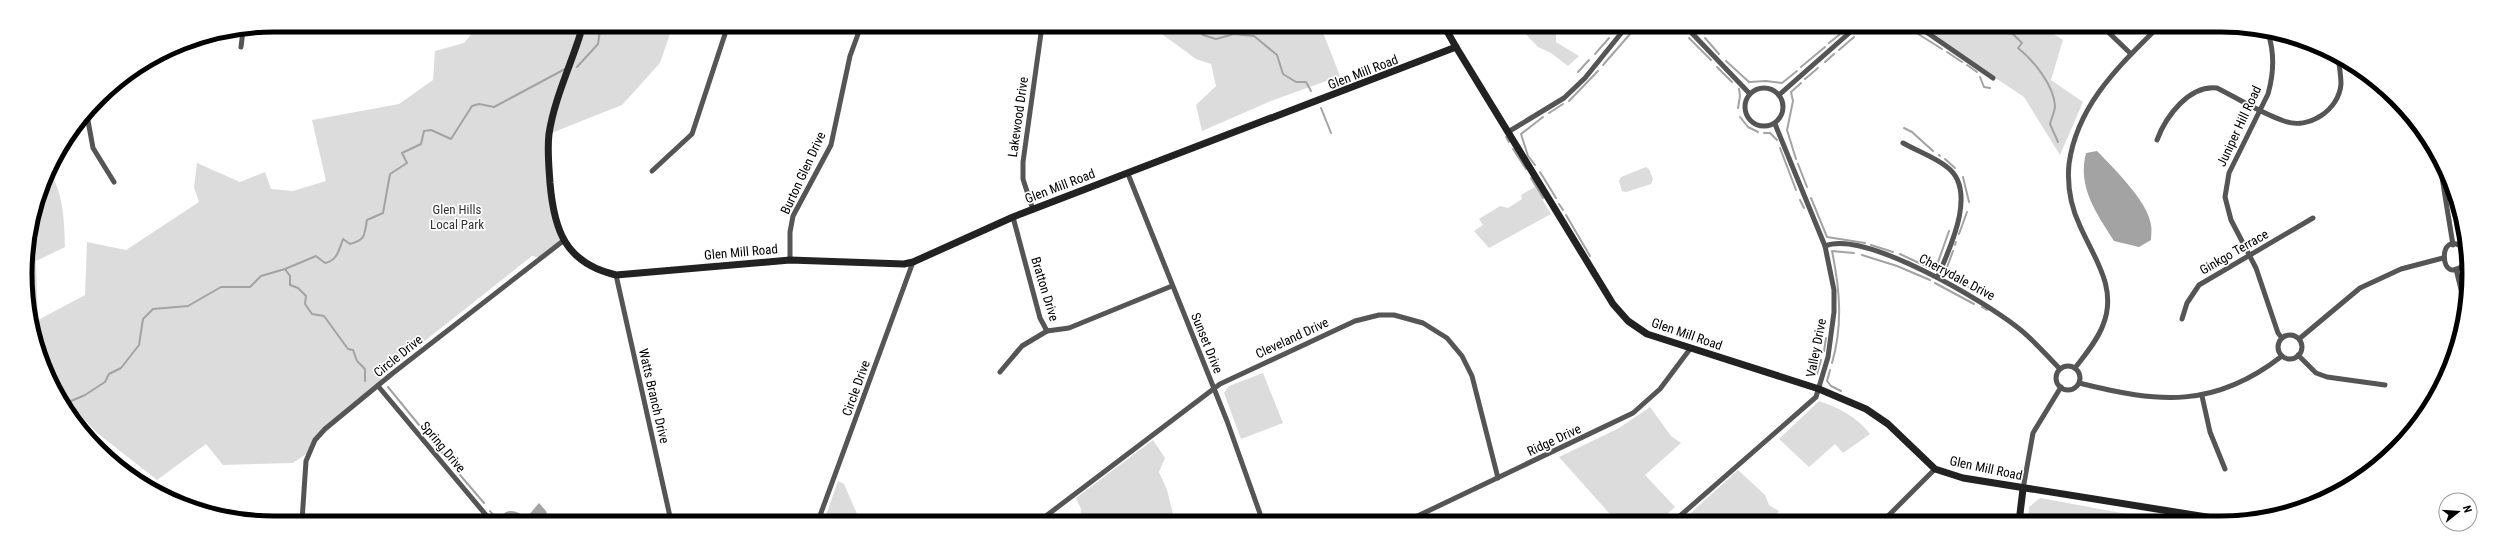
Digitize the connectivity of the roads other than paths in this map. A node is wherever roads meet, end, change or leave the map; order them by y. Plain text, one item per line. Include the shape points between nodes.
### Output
1 (580, 32) edge
2 (726, 32) edge
3 (859, 32) edge
4 (1041, 32) edge
5 (1447, 32) edge
6 (1622, 32) edge
7 (1692, 32) edge
8 (1850, 32) edge
9 (1926, 32) edge
10 (2109, 32) edge
11 (2153, 32) edge
12 (243, 34) edge
13 (2269, 37) edge
14 (241, 47) dead end
15 (1456, 47) junction
16 (2131, 54) junction
17 (2338, 63) edge
18 (1994, 78) dead end
19 (1750, 94) junction
20 (1779, 95) junction
21 (2260, 110) junction
22 (88, 119) edge
23 (1775, 124) junction
24 (1508, 132) junction
25 (2157, 140) dead end
26 (1903, 143) dead end
27 (652, 171) dead end
28 (1128, 174) junction
29 (114, 182) dead end
30 (2447, 191) edge
31 (1033, 210) junction
32 (1013, 217) junction
33 (2314, 218) dead end
34 (563, 241) junction
35 (2453, 245) junction
36 (1825, 246) junction
37 (2460, 247) edge
38 (2250, 256) junction
39 (2443, 258) junction
40 (790, 260) junction
41 (913, 262) junction
42 (2461, 266) edge
43 (2456, 269) junction
44 (616, 275) junction
45 (1938, 276) junction
46 (1172, 286) junction
47 (2461, 290) edge
48 (2182, 319) dead end
49 (1047, 331) junction
50 (2282, 338) junction
51 (2299, 339) junction
52 (1690, 349) junction
53 (2282, 356) junction
54 (2298, 356) junction
55 (2075, 368) junction
56 (2060, 369) junction
57 (1000, 372) dead end
58 (2079, 383) junction
59 (2385, 385) dead end
60 (378, 386) junction
61 (2061, 387) junction
62 (1214, 388) junction
63 (1819, 389) junction
64 (2202, 396) junction
65 (1935, 469) junction
66 (2225, 469) dead end
67 (1498, 478) junction
68 (2023, 489) junction
69 (302, 516) edge
70 (487, 516) edge
71 (670, 516) edge
72 (820, 516) edge
73 (1046, 516) edge
74 (1261, 516) edge
75 (1418, 516) edge
76 (1680, 516) edge
77 (1888, 516) edge
78 (2020, 516) edge
79 (2199, 516) edge

1 - 34 main road, Glen Mill Road via 549,134 552,208
2 - 27 street via 692,134
3 - 40 street, Burton Glen Drive via 850,56 831,145 793,216
4 - 31 street, Lakewood Drive via 1023,162 1023,179
5 - 15 main road
6 - 24 street via 1585,78 1564,98
7 - 19 street
8 - 20 street
9 - 18 street
10 - 16 street
11 - 16 street
12 - 14 street
13 - 21 street, Juniper Hill Road via 2273,49 2273,71 2268,94
15 - 24 main road, Glen Mill Road
15 - 28 main road, Glen Mill Road
16 - 55 street via 2102,86 2072,150 2069,174 2072,206 2079,226 2102,270 2108,303 2099,334
17 - 21 street via 2339,92 2333,104 2321,116 2302,123 2285,122
19 - 20 street via 1768,88
19 - 23 street via 1745,105 1747,117 1757,126
20 - 23 street via 1783,101 1783,114
21 - 25 street via 2217,88 2203,88 2192,94 2167,118
21 - 38 street, Juniper Hill Road via 2232,166 2226,186 2229,213
22 - 29 street via 93,148
23 - 36 street, Valley Drive
24 - 52 main road, Glen Mill Road via 1622,315 1648,334
26 - 45 street via 1947,166 1954,174 1961,190 1961,209
28 - 31 main road, Glen Mill Road
28 - 46 street, Sunset Drive
30 - 35 street
31 - 32 main road, Glen Mill Road
32 - 41 main road, Glen Mill Road
32 - 49 street, Bratton Drive via 1040,318
33 - 38 street, Ginkgo Terrace
34 - 44 main road, Glen Mill Road via 586,264
34 - 60 street, Circle Drive
35 - 37 street
35 - 39 street via 2446,248
36 - 45 street, Cherrydale Drive via 1853,246 1893,257
36 - 63 street, Valley Drive via 1834,290 1834,312 1828,357
38 - 48 street, Ginkgo Terrace via 2199,285 2187,303
38 - 50 street, Juniper Hill Road
39 - 43 street via 2446,265
39 - 51 street via 2414,264 2367,284
40 - 41 main road, Glen Mill Road via 904,264
40 - 44 main road, Glen Mill Road
41 - 72 street, Circle Drive
42 - 43 street
43 - 47 street
44 - 71 street, Watts Branch Drive
45 - 56 street, Cherrydale Drive via 2004,316
46 - 49 street, Bratton Drive via 1068,328
46 - 62 street, Sunset Drive
49 - 57 street via 1022,346
50 - 51 street via 2293,335
50 - 53 street via 2278,345
51 - 54 street via 2302,346
52 - 63 main road, Glen Mill Road
52 - 67 street, Ridge Drive via 1670,379 1642,407 1613,424
53 - 54 street via 2292,359
53 - 64 street via 2250,379
54 - 59 street via 2316,373 2327,377
55 - 56 street via 2069,366
55 - 58 street via 2080,375
56 - 61 street via 2057,376
58 - 61 street via 2071,389
58 - 64 street via 2160,398
60 - 69 street, Circle Drive via 325,429 309,452 304,472
60 - 70 street, Spring Drive
61 - 68 street via 2033,433
62 - 67 street, Cleveland Drive via 1361,319 1388,315 1414,320 1440,333 1455,347 1465,362 1472,376
62 - 73 street, Cleveland Drive
62 - 74 street, Sunset Drive
63 - 65 main road, Glen Mill Road via 1866,409 1882,420
63 - 76 street, Valley Drive via 1813,401
64 - 66 street via 2210,432
65 - 68 main road, Glen Mill Road via 1963,478
65 - 77 street
67 - 75 street, Ridge Drive
68 - 78 main road
68 - 79 main road, Glen Mill Road

